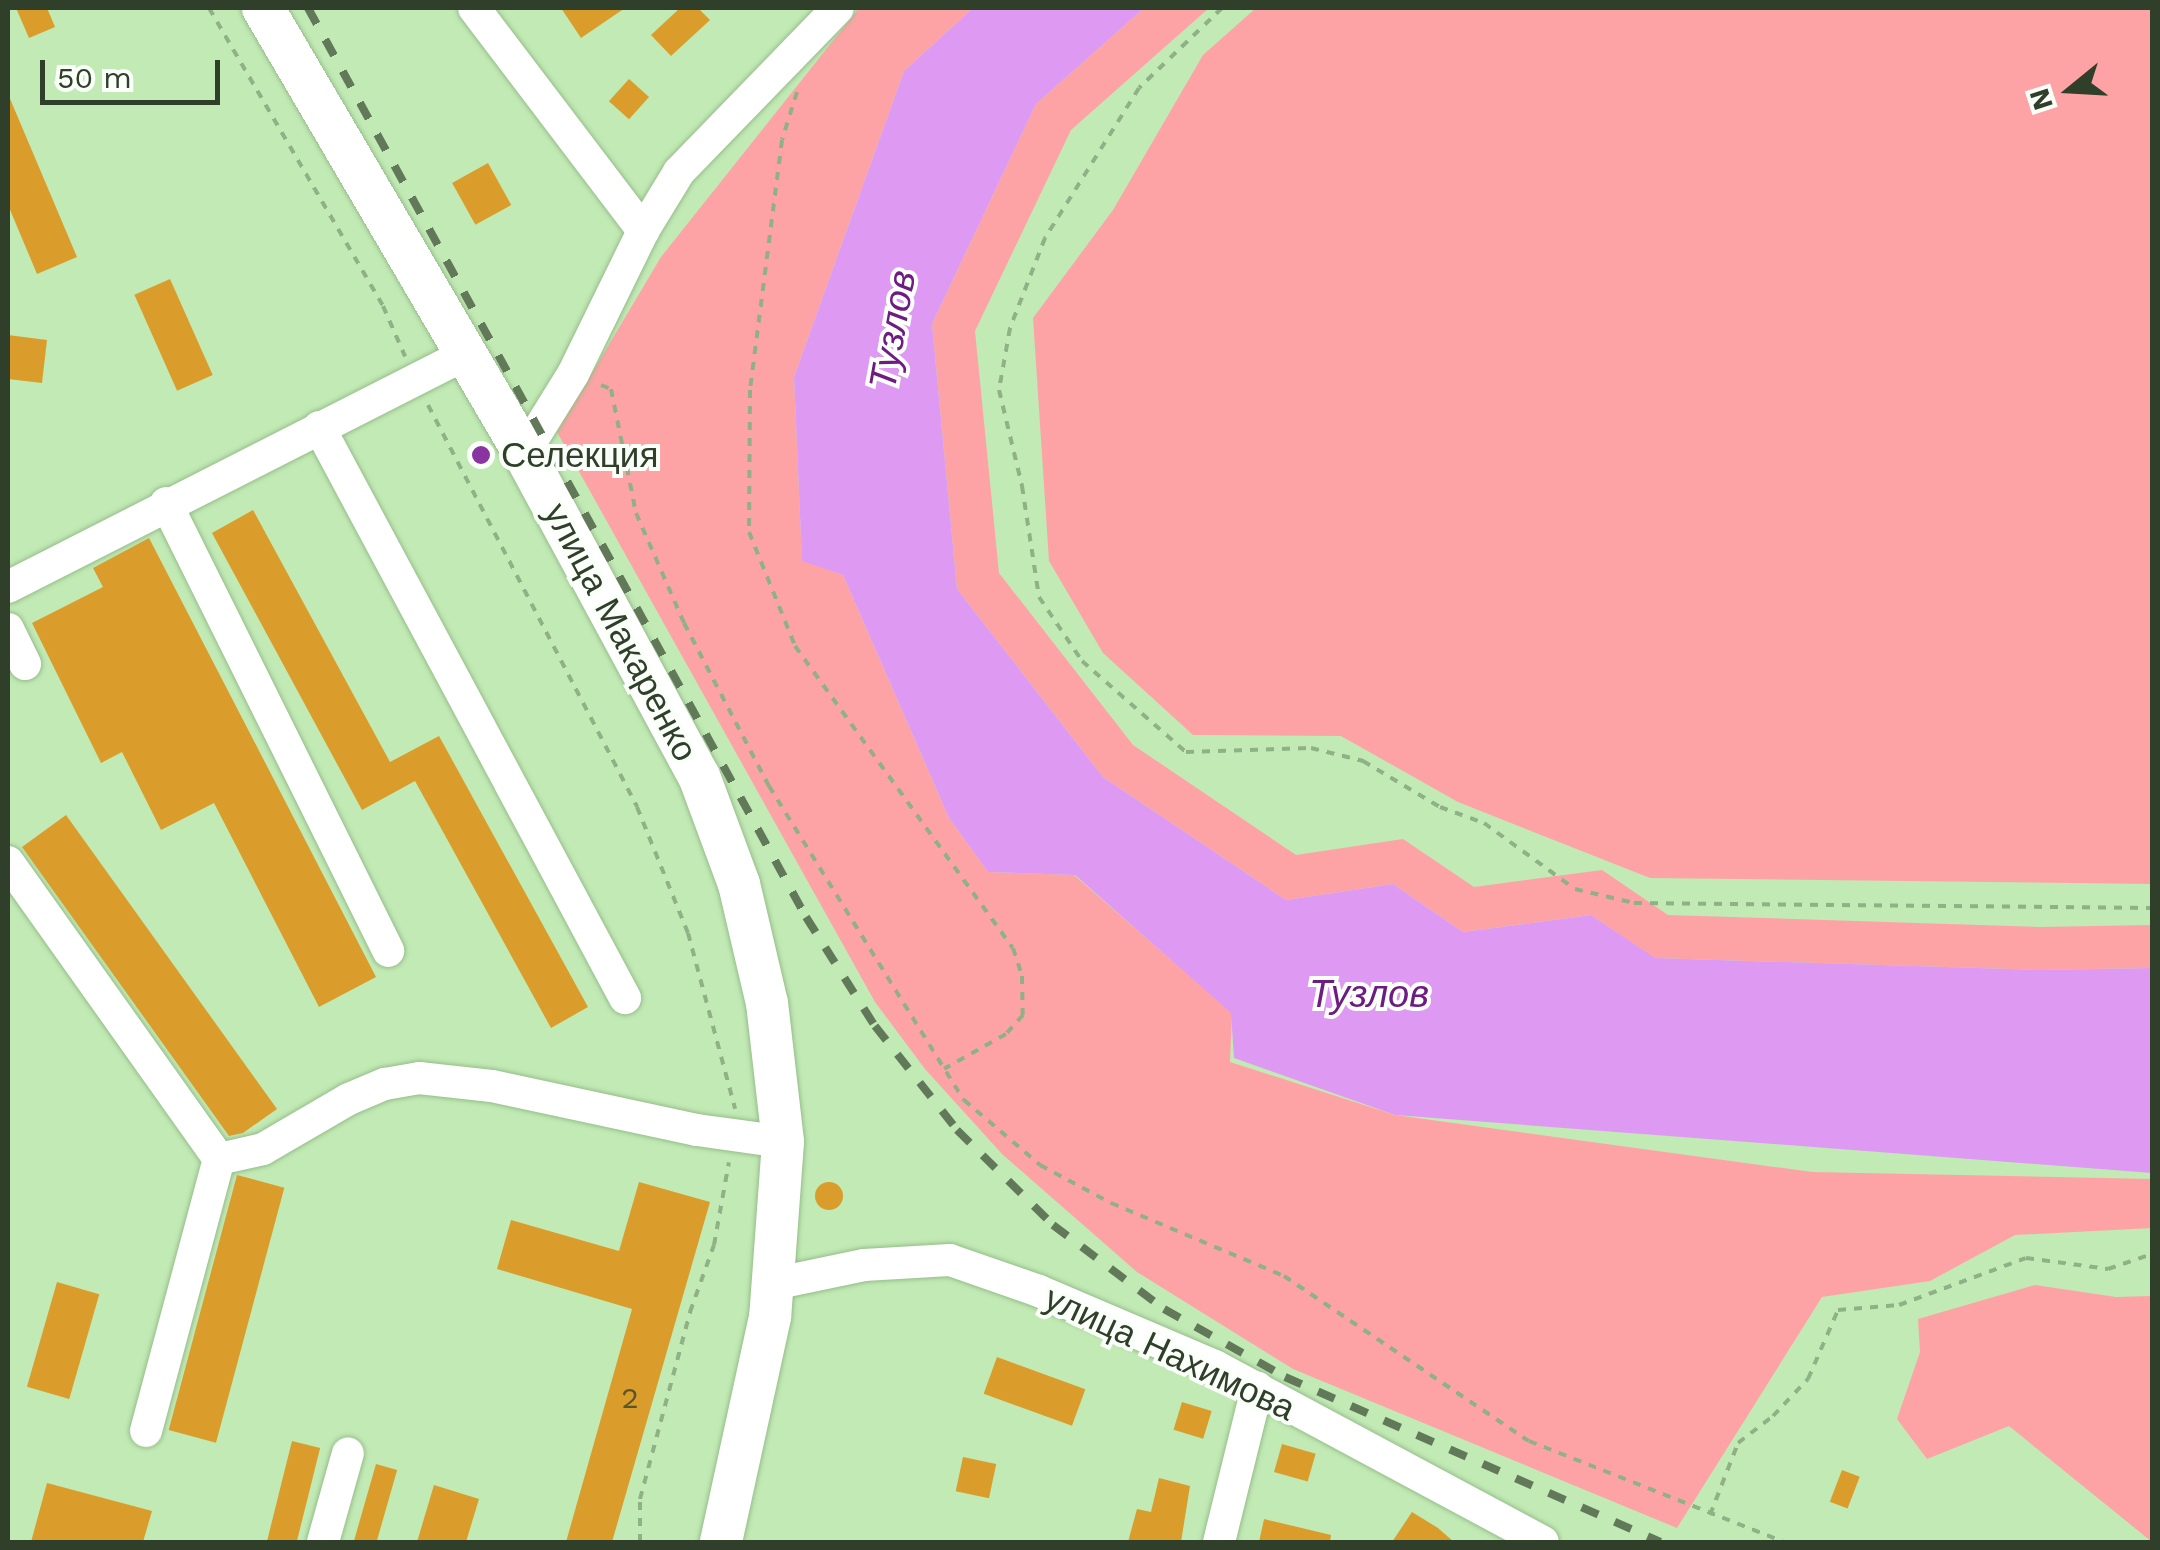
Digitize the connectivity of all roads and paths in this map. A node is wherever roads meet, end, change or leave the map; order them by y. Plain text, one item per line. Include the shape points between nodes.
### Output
1 (209, 8) edge
2 (263, 8) edge
3 (474, 8) edge
4 (838, 8) edge
5 (1222, 8) edge
6 (800, 84) dead end
7 (643, 231) junction
8 (466, 354) junction
9 (573, 374) junction
10 (414, 378) junction
11 (319, 426) junction
12 (524, 453) junction
13 (166, 503) junction
14 (8, 587) edge
15 (8, 629) edge
16 (25, 664) dead end
17 (8, 862) edge
18 (2152, 908) edge
19 (388, 951) dead end
20 (626, 998) dead end
21 (944, 1069) junction
22 (734, 1135) junction
23 (783, 1142) junction
24 (219, 1160) junction
25 (2152, 1254) edge
26 (773, 1284) junction
27 (1257, 1388) junction
28 (146, 1431) dead end
29 (348, 1453) dead end
30 (1710, 1516) junction
31 (323, 1542) edge
32 (640, 1542) edge
33 (721, 1542) edge
34 (1219, 1542) edge
35 (1544, 1542) edge
36 (1784, 1542) edge

1 - 10 path via 383,306
2 - 8 main road, улица Макаренко
3 - 7 street
4 - 7 street via 679,172
5 - 18 path via 1139,88 1045,238 1010,328 999,390 1039,597 1082,661 1186,752 1311,748 1364,761 1440,806 1484,823 1590,893 1634,903
6 - 21 path via 782,140 750,390 748,532 795,646 1013,948 1023,1015 1006,1034
7 - 9 street
8 - 10 street
8 - 12 main road, улица Макаренко
9 - 12 street
9 - 21 path via 611,389 636,513 684,624 769,786
10 - 11 street
10 - 22 path via 636,806 688,933 730,1084
11 - 13 street
11 - 20 street
12 - 23 main road, улица Макаренко via 699,776 739,884 767,1003
13 - 14 street
13 - 19 street
15 - 16 street
17 - 24 street
21 - 30 path via 964,1100 1040,1165 1284,1276 1529,1441
22 - 23 street
22 - 24 street via 492,1086 419,1078 385,1084 263,1149
22 - 32 path via 714,1245 640,1499
23 - 26 main road, улица Макаренко
24 - 28 street
25 - 30 path via 2108,1269 2026,1258 1899,1305 1838,1310 1808,1379 1738,1443
26 - 27 street, улица Нахимова via 864,1265 950,1260 1039,1291
26 - 33 main road, улица Макаренко
27 - 34 street
27 - 35 street, улица Нахимова
29 - 31 street
30 - 36 path

